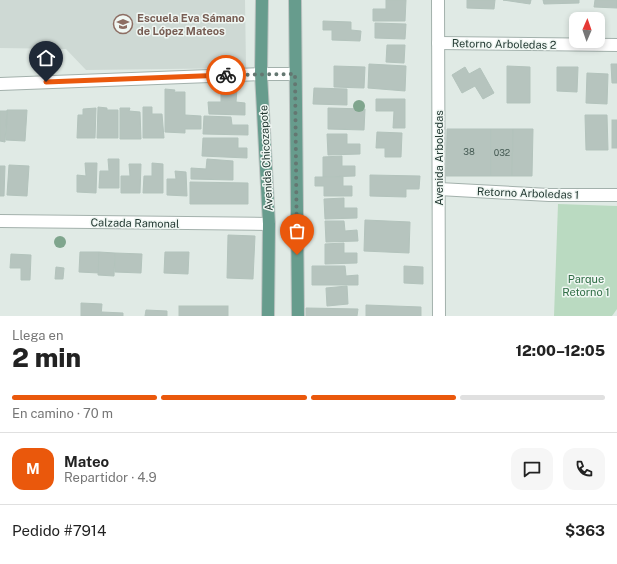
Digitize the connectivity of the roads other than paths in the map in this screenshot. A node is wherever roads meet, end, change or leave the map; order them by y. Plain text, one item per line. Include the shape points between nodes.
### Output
1 (262, 0) edge
2 (295, 0) edge
3 (438, 0) edge
4 (438, 43) junction
5 (617, 45) edge
6 (261, 74) junction
7 (295, 74) junction
8 (0, 84) edge
9 (439, 189) junction
10 (617, 195) edge
11 (0, 221) edge
12 (269, 224) junction
13 (268, 316) edge
14 (298, 316) edge
15 (439, 316) edge

1 - 6 main road, Avenida Chicozapote
2 - 7 main road
3 - 4 street, Avenida Arboledas
4 - 5 street, Retorno Arboledas 2
4 - 9 street, Avenida Arboledas
6 - 7 street
6 - 8 street
6 - 12 main road, Avenida Chicozapote
7 - 14 main road
9 - 10 street, Retorno Arboledas 1 via 549,195
9 - 15 street, Avenida Arboledas
11 - 12 street, Calzada Ramonal
12 - 13 main road, Avenida Chicozapote

